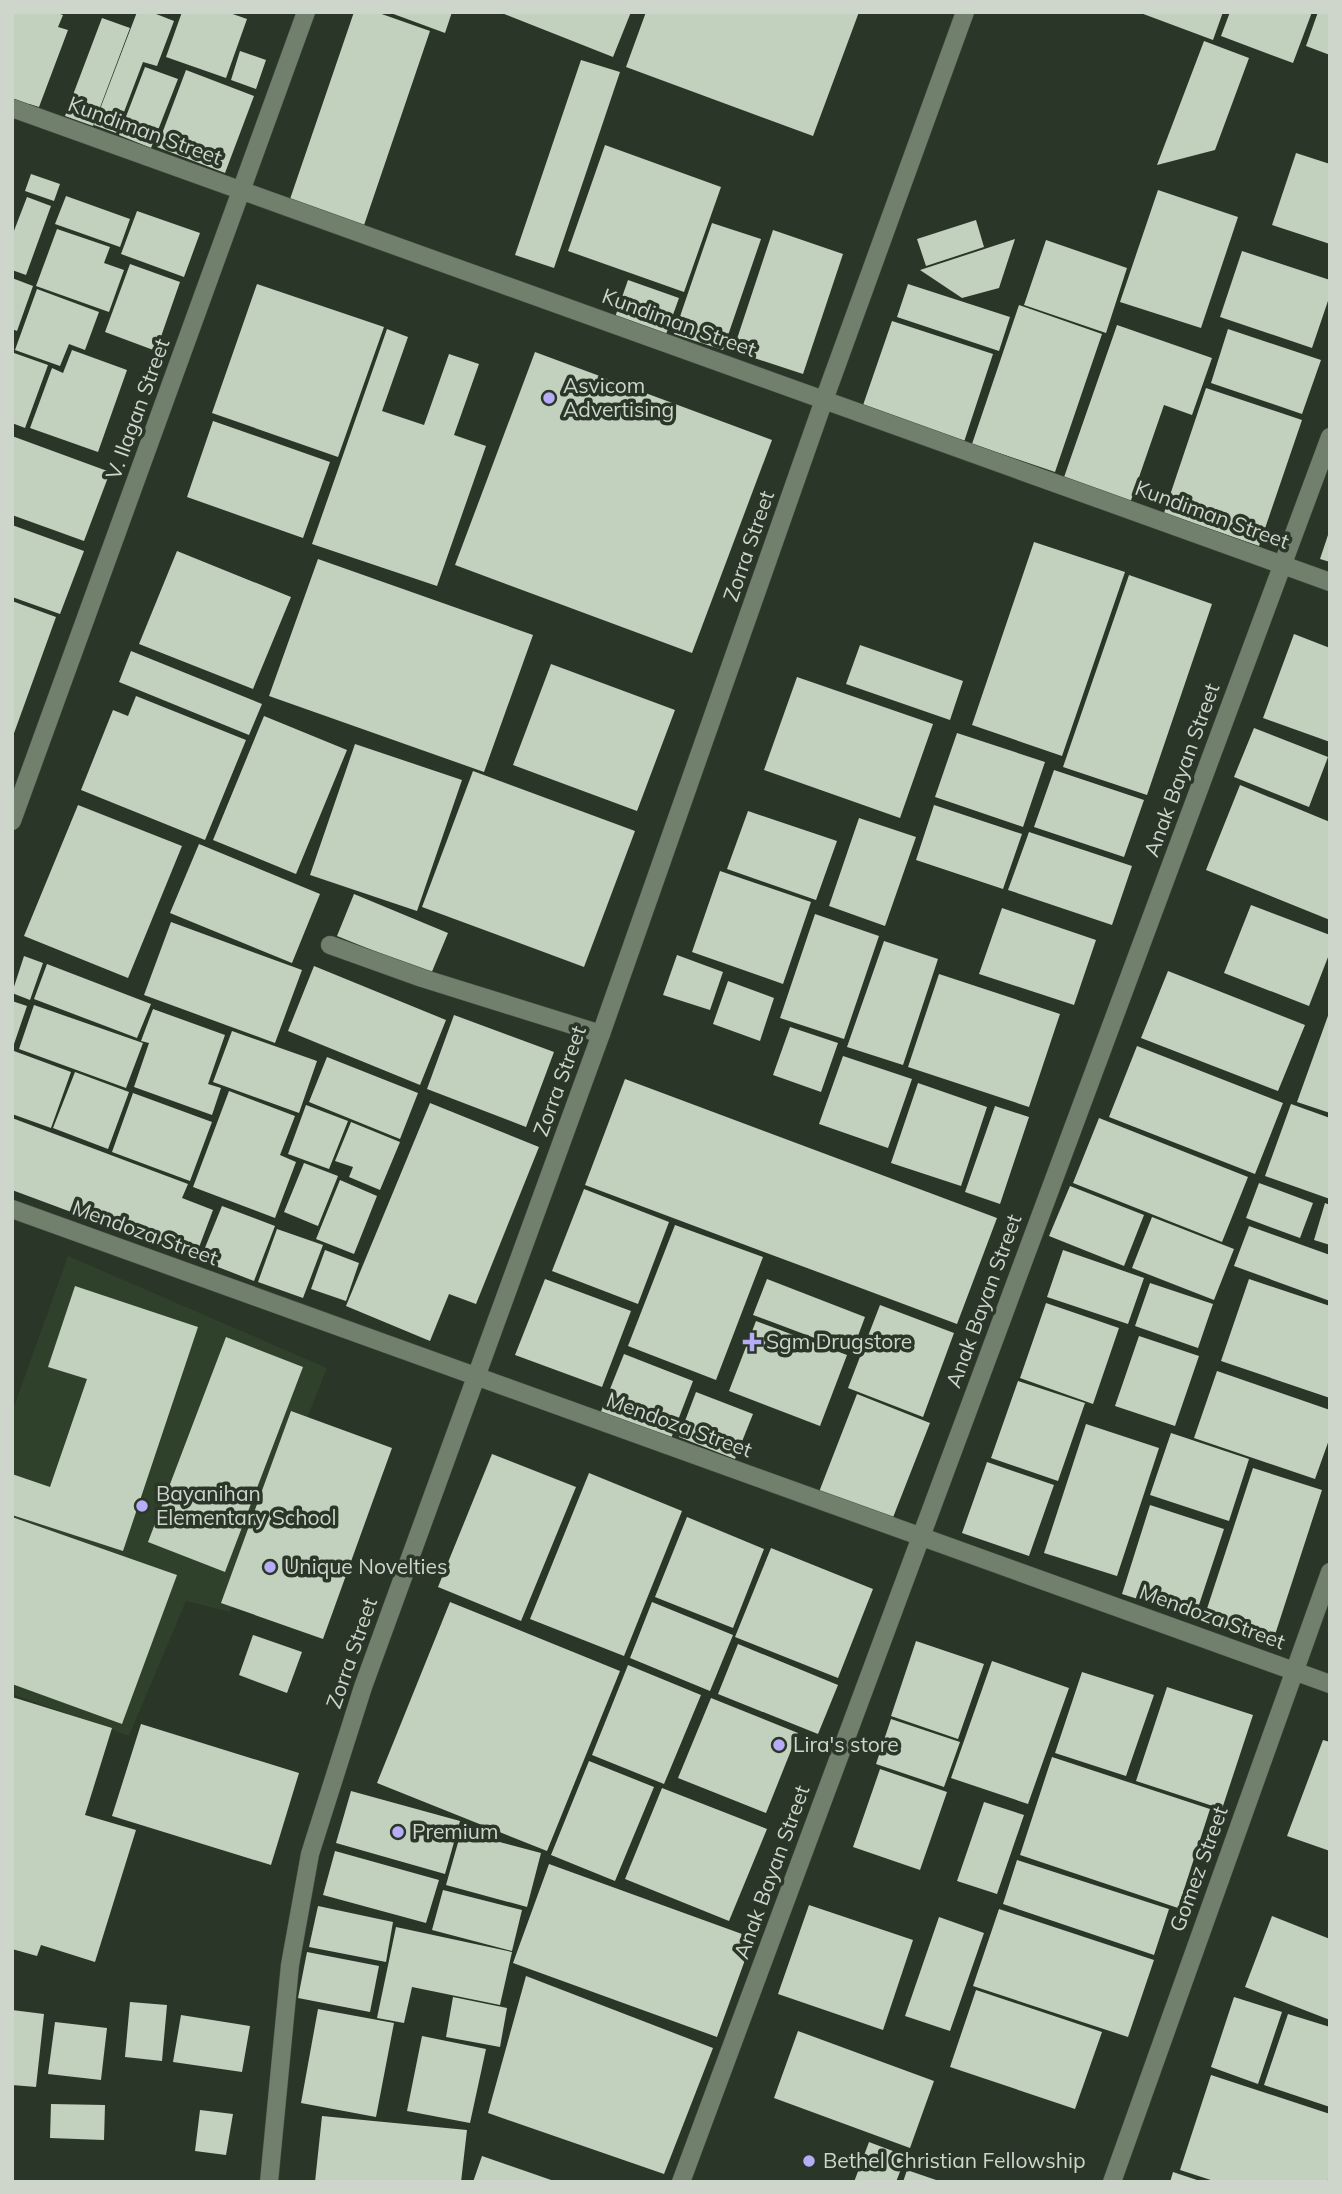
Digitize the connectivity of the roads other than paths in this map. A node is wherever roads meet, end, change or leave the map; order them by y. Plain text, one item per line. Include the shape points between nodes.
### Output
1 (306, 12) edge
2 (965, 12) edge
3 (12, 108) edge
4 (241, 190) junction
5 (824, 400) junction
6 (1330, 437) edge
7 (1282, 565) junction
8 (1330, 582) edge
9 (12, 821) edge
10 (330, 945) dead end
11 (601, 1034) junction
12 (12, 1209) edge
13 (477, 1376) junction
14 (921, 1536) junction
15 (1330, 1572) edge
16 (1294, 1671) junction
17 (1330, 1684) edge
18 (270, 2182) edge
19 (681, 2182) edge
20 (1112, 2182) edge

1 - 4 street, V. Ilagan Street
2 - 5 street, Zorra Street
3 - 4 street, Kundiman Street
4 - 5 street, Kundiman Street
4 - 9 street, V. Ilagan Street
5 - 7 street, Kundiman Street
5 - 11 street, Zorra Street
6 - 7 street, Anak Bayan Street
7 - 8 street, Kundiman Street
7 - 14 street, Anak Bayan Street
10 - 11 street
11 - 13 street, Zorra Street
12 - 13 street, Mendoza Street
13 - 14 street, Mendoza Street
13 - 18 street, Zorra Street via 363,1687 310,1854 290,1965
14 - 16 street, Mendoza Street
14 - 19 street, Anak Bayan Street
15 - 16 street, Gomez Street
16 - 17 street, Mendoza Street
16 - 20 street, Gomez Street

